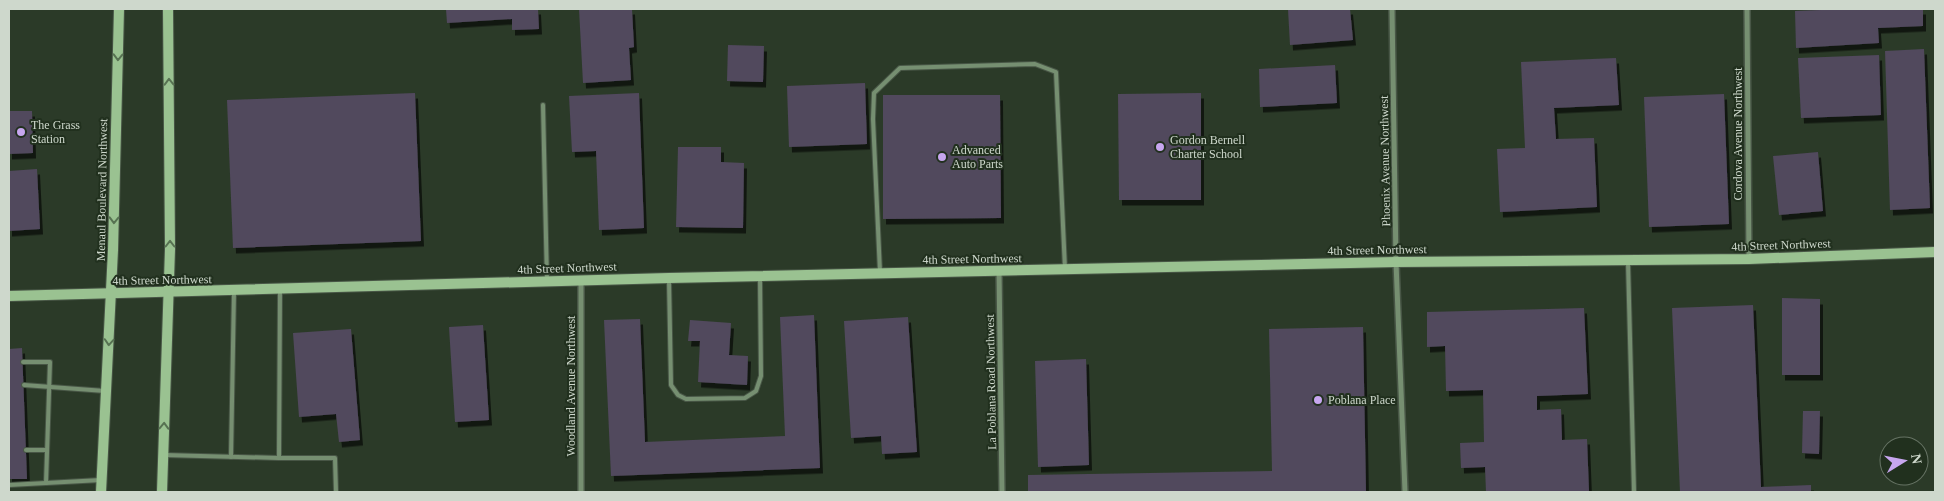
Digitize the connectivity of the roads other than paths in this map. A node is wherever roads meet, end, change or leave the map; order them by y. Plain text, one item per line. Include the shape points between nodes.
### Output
1 (119, 9) edge
2 (168, 9) edge
3 (1392, 9) edge
4 (1747, 9) edge
5 (543, 105) dead end
6 (1935, 252) edge
7 (1749, 259) junction
8 (1628, 260) junction
9 (1396, 262) junction
10 (1064, 269) junction
11 (999, 270) junction
12 (880, 273) junction
13 (760, 276) junction
14 (669, 278) junction
15 (581, 280) junction
16 (547, 281) junction
17 (280, 289) junction
18 (234, 290) junction
19 (112, 293) junction
20 (169, 293) junction
21 (9, 296) edge
22 (23, 362) dead end
23 (24, 385) dead end
24 (50, 387) junction
25 (105, 391) junction
26 (26, 450) dead end
27 (47, 450) junction
28 (164, 455) junction
29 (231, 457) junction
30 (279, 458) junction
31 (102, 480) junction
32 (46, 483) junction
33 (9, 485) edge
34 (101, 492) edge
35 (162, 492) edge
36 (336, 492) edge
37 (581, 492) edge
38 (1002, 492) edge
39 (1405, 492) edge
40 (1634, 492) edge

1 -> 19 main road, Menaul Boulevard Northwest
20 -> 2 main road
3 - 9 street, Phoenix Avenue Northwest
4 - 7 street, Cordova Avenue Northwest
5 - 16 lane
6 - 7 main road, 4th Street Northwest
7 - 8 main road, 4th Street Northwest
8 - 9 main road, 4th Street Northwest
8 - 40 lane
9 - 10 main road, 4th Street Northwest
9 - 39 street, Phoenix Avenue Northwest
10 - 11 main road, 4th Street Northwest
10 - 12 lane via 1056,72 1035,64 900,68 874,94
11 - 12 main road, 4th Street Northwest
11 - 38 street, La Poblana Road Northwest
12 - 13 main road, 4th Street Northwest
13 - 14 main road, 4th Street Northwest
13 - 14 lane via 761,376 756,391 745,398 686,399 678,395 671,385
14 - 15 main road, 4th Street Northwest
15 - 16 main road, 4th Street Northwest
15 - 37 street, Woodland Avenue Northwest
16 - 17 main road, 4th Street Northwest
17 - 18 main road, 4th Street Northwest
17 - 30 lane
18 - 20 main road, 4th Street Northwest
18 - 29 lane
19 - 20 main road, 4th Street Northwest
19 - 21 main road, 4th Street Northwest
19 -> 25 main road, Menaul Boulevard Northwest
28 -> 20 main road
22 - 24 lane via 50,362
23 - 24 lane
24 - 25 lane
24 - 27 lane
25 - 31 main road, Menaul Boulevard Northwest
26 - 27 lane
27 - 32 lane
28 - 29 lane
28 - 35 main road
29 - 30 lane
30 - 36 lane via 335,458
31 - 32 lane
31 - 34 main road, Menaul Boulevard Northwest
32 - 33 lane

